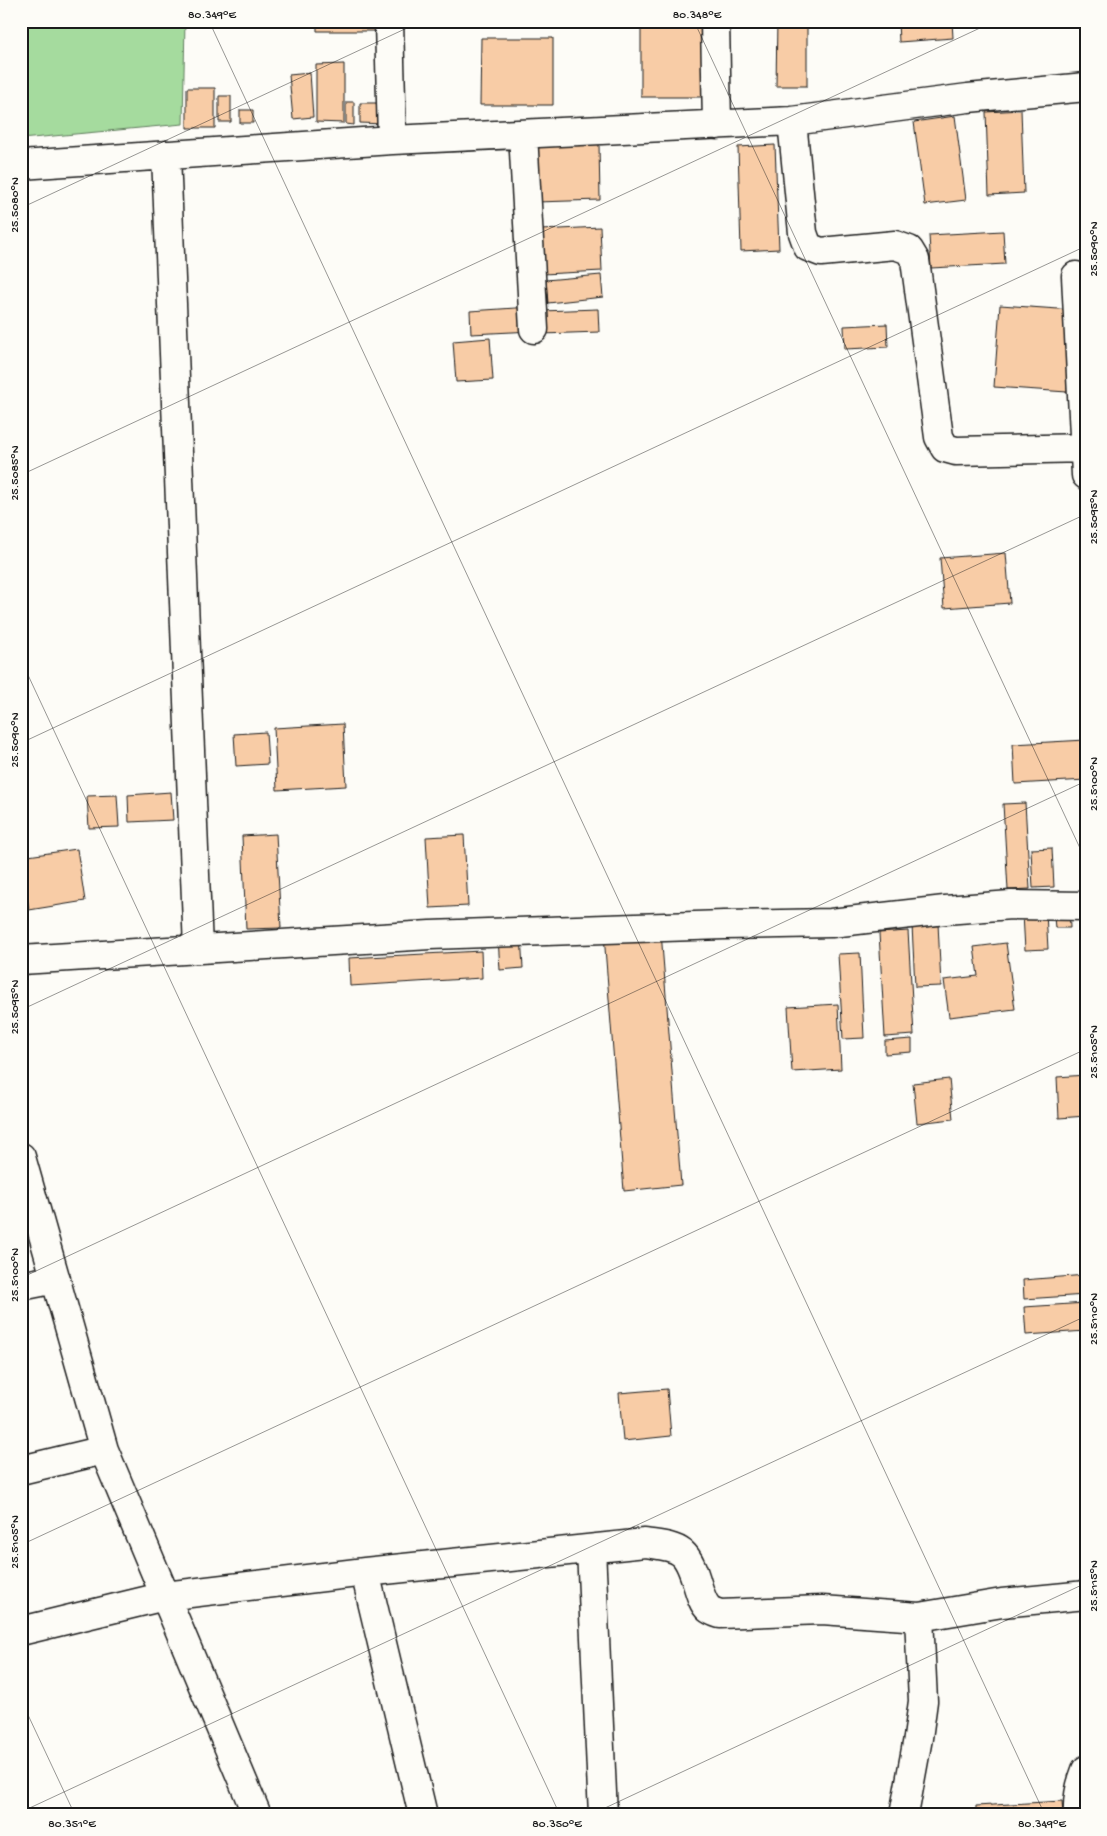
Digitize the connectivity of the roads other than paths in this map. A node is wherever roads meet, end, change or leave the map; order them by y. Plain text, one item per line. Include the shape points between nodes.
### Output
1 (389, 21) edge
2 (716, 21) edge
3 (1086, 87) edge
4 (792, 121) junction
5 (717, 125) junction
6 (523, 134) junction
7 (392, 140) junction
8 (166, 156) junction
9 (21, 165) edge
10 (1076, 276) dead end
11 (534, 329) dead end
12 (1085, 448) edge
13 (1086, 475) edge
14 (1086, 906) edge
15 (198, 949) junction
16 (21, 960) edge
17 (21, 1157) edge
18 (56, 1280) junction
19 (21, 1286) edge
20 (104, 1450) junction
21 (21, 1470) edge
22 (591, 1549) junction
23 (366, 1572) junction
24 (1086, 1595) edge
25 (165, 1596) junction
26 (1086, 1605) edge
27 (919, 1617) junction
28 (21, 1631) edge
29 (1086, 1770) edge
30 (257, 1815) edge
31 (423, 1815) edge
32 (603, 1815) edge
33 (904, 1815) edge
34 (1078, 1815) edge

1 - 7 street
2 - 5 street
3 - 4 street via 968,98
4 - 5 street
4 - 12 street via 803,233 808,247 821,252 895,245 909,250 915,260 939,437 946,448 956,451
5 - 6 street
6 - 7 street
6 - 11 street
7 - 8 street
8 - 9 street
8 - 15 street
10 - 12 street
12 - 13 street
14 - 15 street via 1012,905 831,923 430,935
15 - 16 street
17 - 18 street
18 - 19 street
18 - 20 street
20 - 21 street
20 - 25 street
22 - 23 street
22 - 27 street via 645,1543 668,1546 682,1553 692,1566 709,1609 720,1614 822,1610
22 - 32 street
23 - 25 street
23 - 31 street
24 - 26 street
24 - 27 street via 1002,1603
25 - 28 street
25 - 30 street
27 - 33 street via 923,1701
29 - 34 street via 1081,1783

